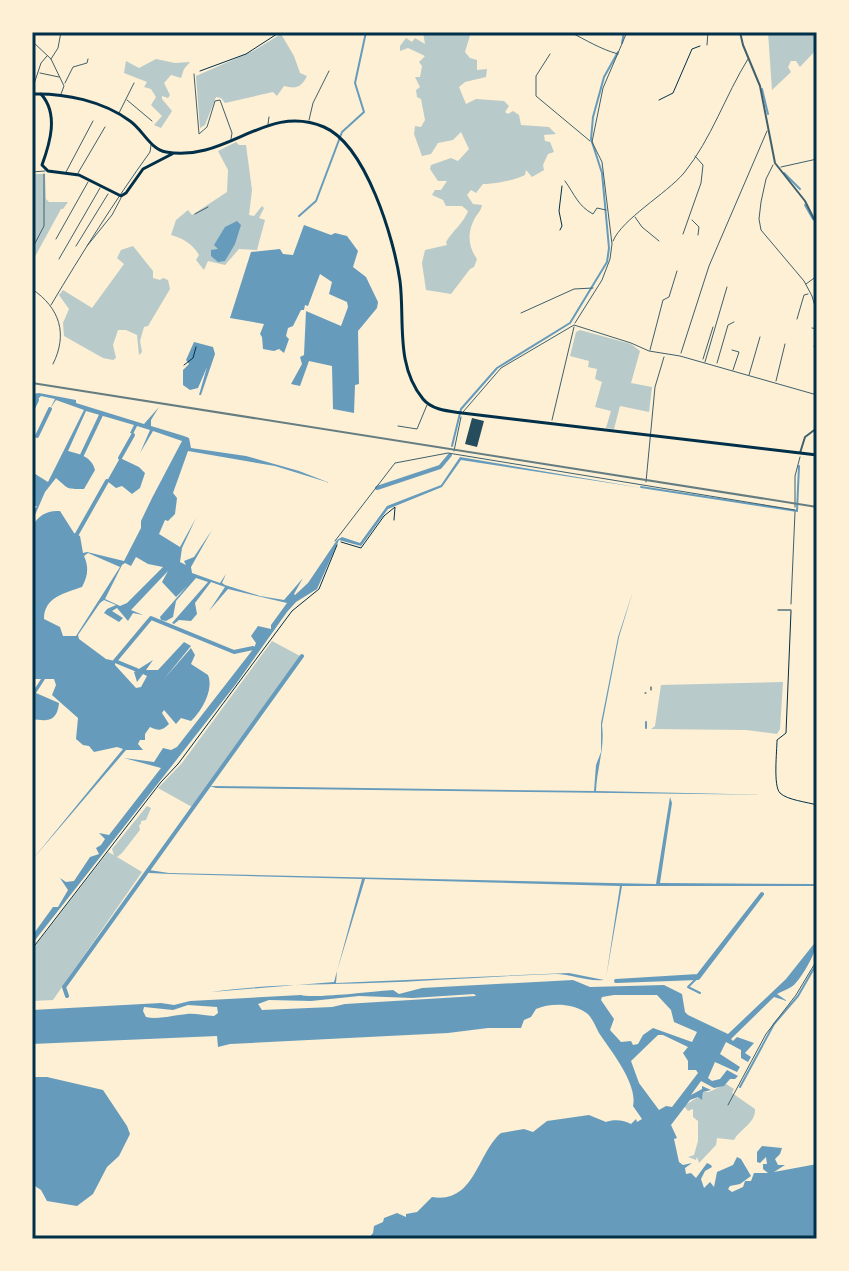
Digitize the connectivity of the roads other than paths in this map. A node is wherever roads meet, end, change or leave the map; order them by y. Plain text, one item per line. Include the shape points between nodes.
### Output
1 (61, 32) edge
2 (570, 32) edge
3 (627, 32) edge
4 (708, 32) edge
5 (740, 32) edge
6 (32, 41) edge
7 (33, 45) edge
8 (707, 45) road end
9 (550, 54) dead end
10 (618, 54) junction
11 (47, 55) junction
12 (51, 59) junction
13 (88, 59) dead end
14 (748, 59) junction
15 (329, 71) dead end
16 (38, 73) junction
17 (194, 74) road end
18 (60, 77) junction
19 (134, 83) dead end
20 (64, 86) junction
21 (32, 92) edge
22 (41, 94) junction
23 (61, 94) junction
24 (126, 100) junction
25 (118, 115) junction
26 (269, 117) dead end
27 (93, 121) dead end
28 (152, 121) dead end
29 (308, 122) junction
30 (268, 124) junction
31 (105, 127) dead end
32 (769, 129) junction
33 (592, 142) junction
34 (151, 144) junction
35 (227, 145) junction
36 (162, 152) junction
37 (174, 153) junction
38 (695, 156) junction
39 (161, 158) junction
40 (817, 159) edge
41 (775, 163) junction
42 (778, 168) junction
43 (32, 172) edge
44 (46, 173) junction
45 (66, 173) junction
46 (77, 174) junction
47 (89, 179) junction
48 (565, 181) road end
49 (101, 186) junction
50 (110, 191) junction
51 (120, 195) junction
52 (208, 207) dead end
53 (605, 210) junction
54 (195, 214) dead end
55 (635, 217) junction
56 (689, 219) junction
57 (817, 225) edge
58 (683, 234) dead end
59 (698, 235) dead end
60 (56, 239) dead end
61 (659, 241) dead end
62 (612, 244) junction
63 (76, 246) dead end
64 (32, 249) edge
65 (59, 259) dead end
66 (677, 271) dead end
67 (817, 276) edge
68 (806, 285) junction
69 (727, 287) dead end
70 (32, 289) edge
71 (594, 289) junction
72 (811, 294) junction
73 (51, 305) junction
74 (521, 313) dead end
75 (817, 313) edge
76 (797, 319) dead end
77 (734, 322) dead end
78 (574, 325) junction
79 (713, 327) dead end
80 (812, 328) dead end
81 (817, 329) edge
82 (760, 337) dead end
83 (817, 341) edge
84 (785, 344) dead end
85 (814, 346) dead end
86 (732, 350) dead end
87 (650, 351) junction
88 (665, 355) junction
89 (680, 356) junction
90 (703, 362) junction
91 (53, 364) dead end
92 (716, 366) junction
93 (733, 370) junction
94 (749, 375) junction
95 (776, 381) junction
96 (817, 395) edge
97 (428, 404) junction
98 (460, 413) junction
99 (551, 423) junction
100 (398, 426) dead end
101 (817, 428) edge
102 (650, 435) junction
103 (454, 454) junction
104 (800, 454) junction
105 (817, 455) edge
106 (645, 485) junction
107 (795, 511) junction
108 (335, 541) dead end
109 (791, 604) road end
110 (817, 960) edge
111 (728, 1105) dead end

1 - 12 street
2 - 10 street
3 - 10 street
4 - 8 street
5 - 14 street
6 - 7 street
7 - 11 street
9 - 33 street via 536,76 536,96
10 - 33 street via 603,88
11 - 12 street
11 - 16 street
12 - 18 street
13 - 20 street via 73,67
14 - 32 street
14 - 38 street
15 - 29 street
16 - 18 street
16 - 21 street
17 - 35 street via 199,134 220,100 232,133
18 - 20 street
19 - 24 street
20 - 23 street
21 - 22 main road
22 - 23 main road
22 - 44 main road via 52,137 42,165
23 - 25 main road
24 - 25 street
24 - 28 street
25 - 34 main road
26 - 30 street
27 - 45 street
29 - 30 main road
29 - 97 main road via 339,136 368,181 400,279 406,364
30 - 35 main road
31 - 46 street
32 - 41 street
32 - 89 street via 722,233
33 - 53 street via 602,162
34 - 36 main road
34 - 51 street
35 - 37 main road
36 - 37 main road
36 - 39 main road
37 - 39 main road
38 - 55 street via 673,185
38 - 56 street via 703,168
39 - 51 main road
40 - 42 street
41 - 42 street
41 - 68 street via 766,179 761,230
42 - 57 street
43 - 44 street
44 - 45 main road
44 - 64 street via 44,226
45 - 46 main road
46 - 47 main road
47 - 49 main road
47 - 60 street
48 - 53 street via 589,212
49 - 50 main road
49 - 65 street
50 - 51 main road
50 - 63 street
51 - 73 street
52 - 54 street
53 - 62 street
55 - 61 street
55 - 62 street
56 - 58 street
56 - 59 street via 699,227
62 - 71 street via 608,268
66 - 87 street
67 - 68 street
68 - 72 street
69 - 90 street
70 - 73 street
71 - 74 street via 580,287
71 - 78 street
72 - 75 street
72 - 76 street via 804,295
73 - 91 street via 61,331
77 - 92 street via 728,325
78 - 87 street
78 - 98 street via 501,368
78 - 99 street
79 - 90 street
80 - 81 street
82 - 94 street
83 - 85 street
84 - 95 street
86 - 93 street via 739,352
87 - 88 street
88 - 89 street
88 - 102 street
89 - 90 street
90 - 92 street
92 - 93 street
93 - 94 street
94 - 95 street
95 - 96 street
97 - 98 main road
97 - 100 street via 417,429
98 - 99 main road
98 - 103 street
99 - 102 main road
101 - 104 street via 805,437
102 - 104 main road
102 - 106 street
103 - 106 street
103 - 108 street via 395,463
104 - 105 main road
104 - 107 street
106 - 107 street
107 - 109 street
110 - 111 street via 766,1034

